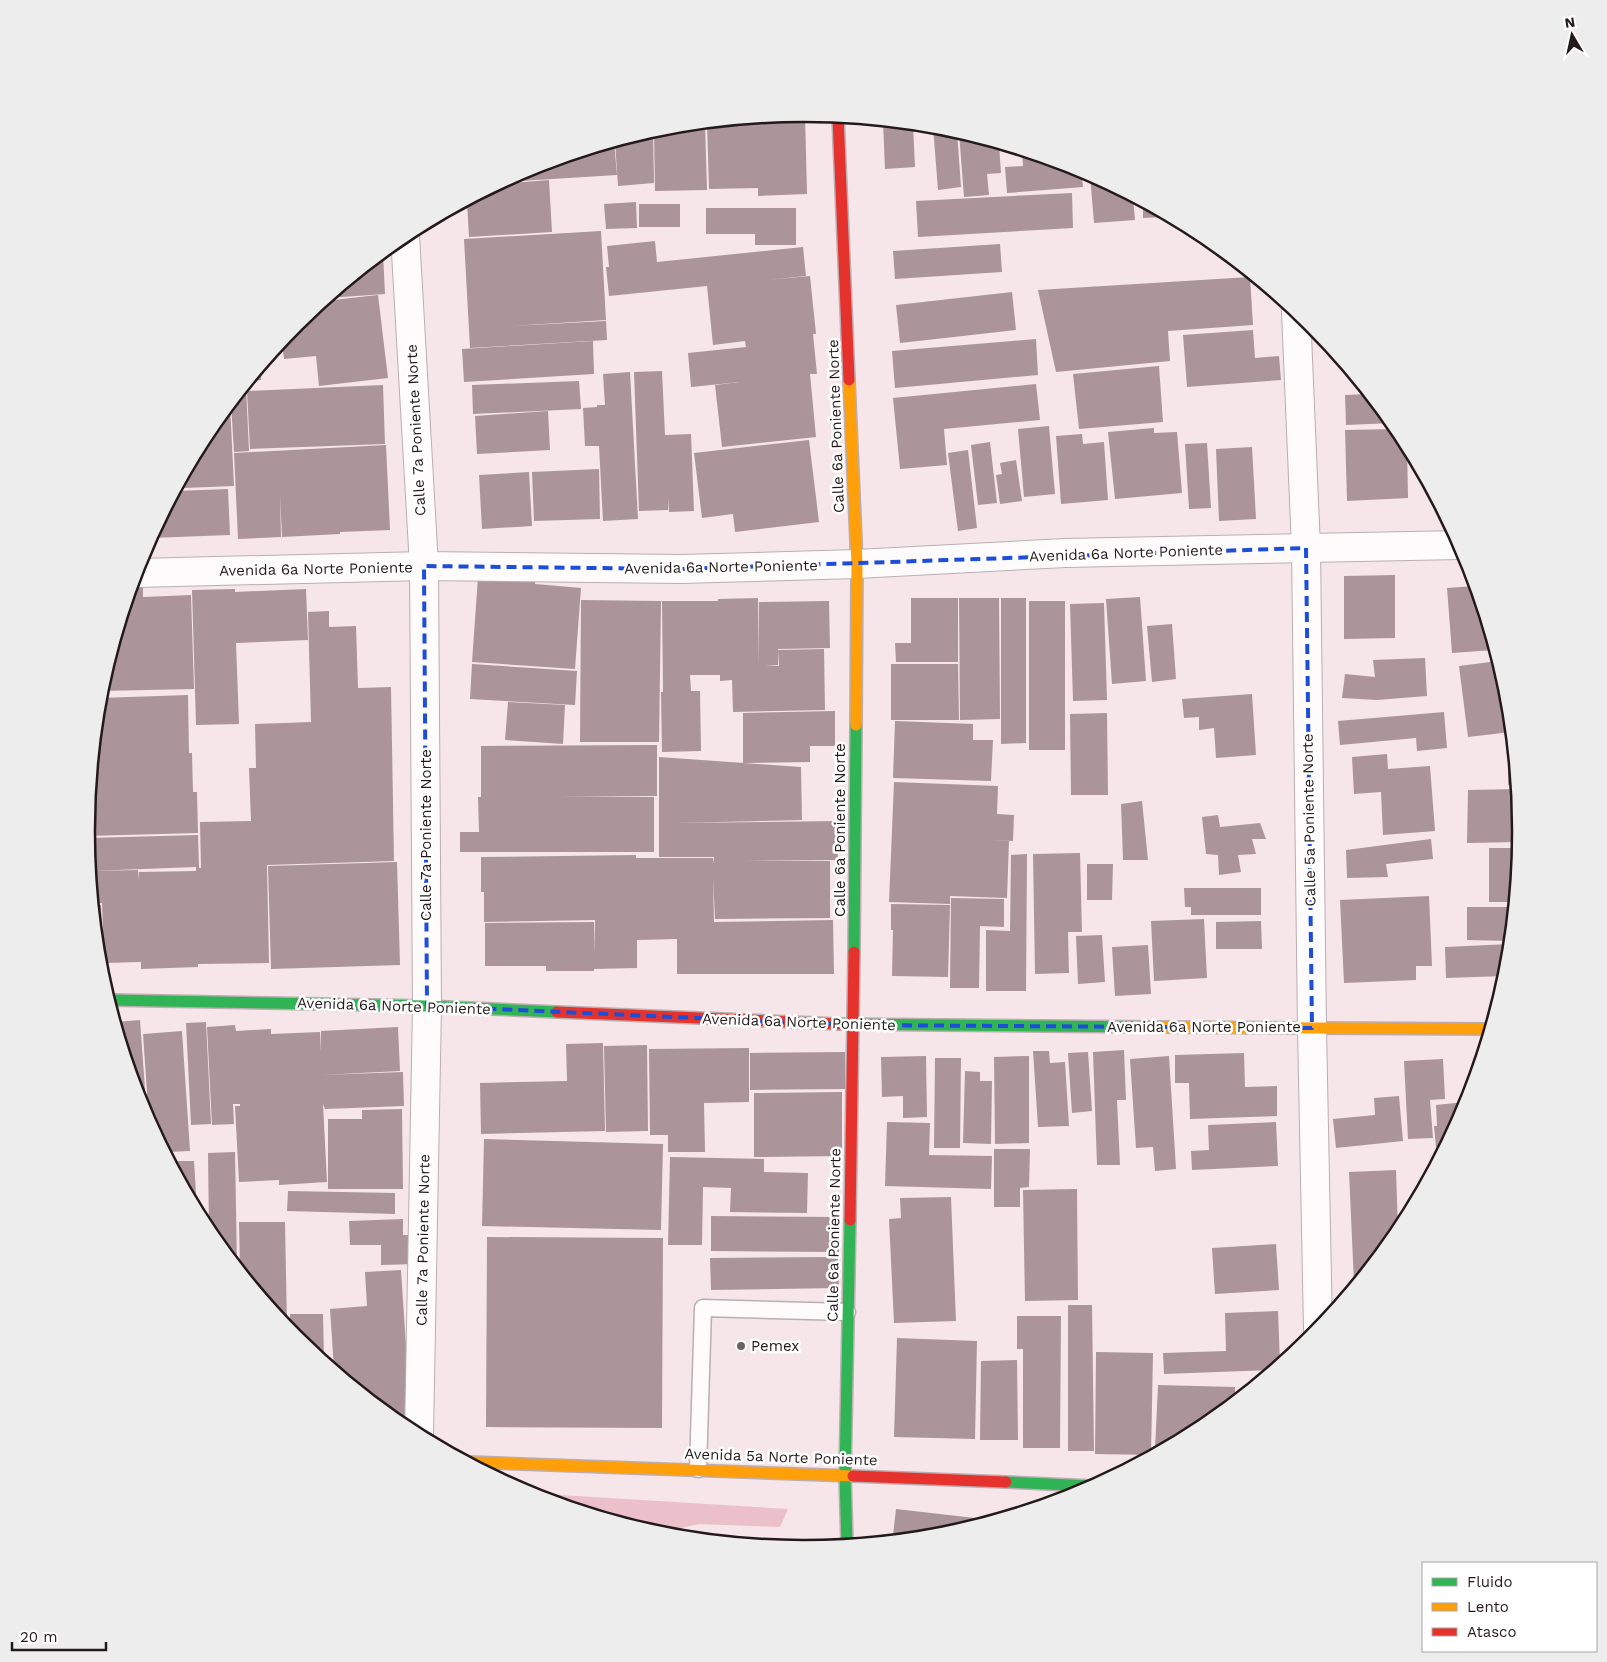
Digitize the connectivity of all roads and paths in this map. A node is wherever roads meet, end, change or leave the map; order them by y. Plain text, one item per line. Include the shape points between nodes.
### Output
1 (838, 123) edge
2 (406, 245) edge
3 (1296, 323) edge
4 (1451, 545) edge
5 (1306, 548) junction
6 (857, 564) junction
7 (424, 566) junction
8 (144, 573) edge
9 (116, 1000) edge
10 (427, 1006) junction
11 (854, 1025) junction
12 (1312, 1028) junction
13 (1483, 1029) edge
14 (847, 1312) junction
15 (1318, 1317) edge
16 (419, 1426) edge
17 (483, 1462) edge
18 (698, 1469) junction
19 (845, 1475) junction
20 (1076, 1485) edge
21 (846, 1539) edge

1 - 6 street, Calle 6a Poniente Norte
2 - 7 street, Calle 7a Poniente Norte
3 - 5 street, Calle 5a Poniente Norte
4 - 5 street, Avenida 6a Norte Poniente
5 - 6 street, Avenida 6a Norte Poniente via 1065,553
5 - 12 street, Calle 5a Poniente Norte
6 - 7 street, Avenida 6a Norte Poniente via 681,569
6 - 11 street, Calle 6a Poniente Norte
7 - 8 street, Avenida 6a Norte Poniente
7 - 10 street, Calle 7a Poniente Norte
9 - 10 street, Avenida 6a Norte Poniente
10 - 11 street, Avenida 6a Norte Poniente
10 - 16 street, Calle 7a Poniente Norte
11 - 12 street, Avenida 6a Norte Poniente
11 - 14 street, Calle 6a Poniente Norte
12 - 13 street, Avenida 6a Norte Poniente
12 - 15 street, Calle 5a Poniente Norte
14 - 18 lane via 703,1308
14 - 19 street, Calle 6a Poniente Norte
17 - 18 street, Avenida 5a Norte Poniente
18 - 19 street, Avenida 5a Norte Poniente
19 - 20 street, Avenida 5a Norte Poniente
19 - 21 street, Calle 6a Poniente Norte

